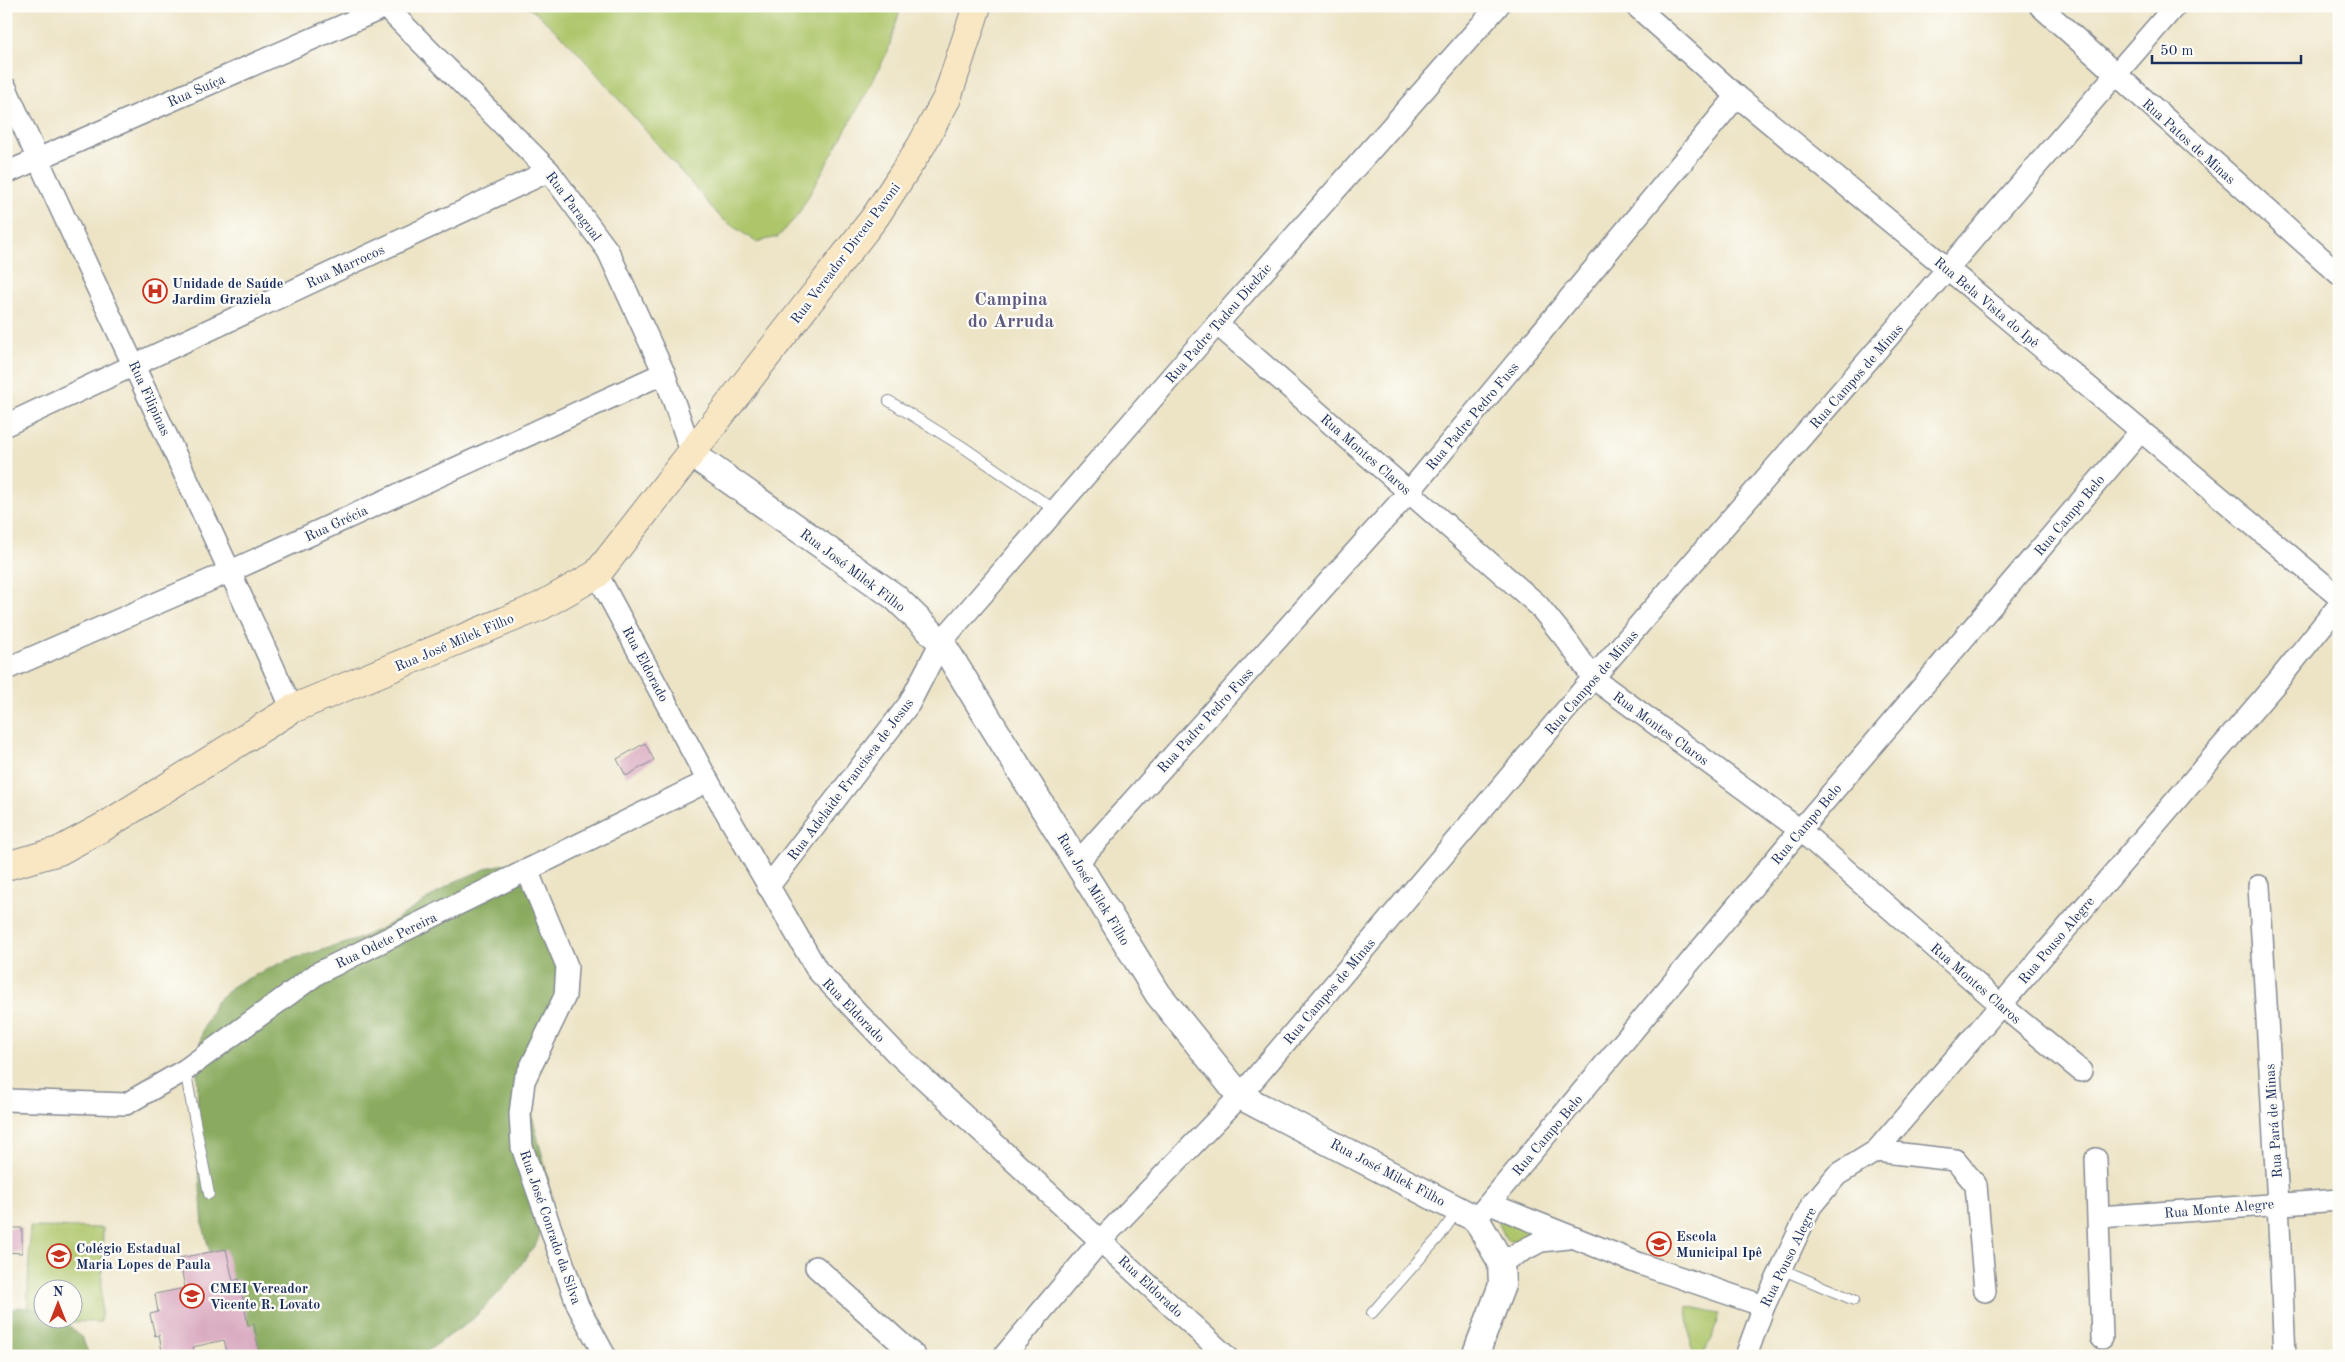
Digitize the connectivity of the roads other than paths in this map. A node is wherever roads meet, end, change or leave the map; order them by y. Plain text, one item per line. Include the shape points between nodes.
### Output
1 (977, 6) edge
2 (1498, 6) edge
3 (1636, 6) edge
4 (2040, 6) edge
5 (2176, 6) edge
6 (385, 7) edge
7 (2115, 75) junction
8 (6, 88) edge
9 (1737, 96) junction
10 (37, 158) junction
11 (549, 171) junction
12 (6, 173) edge
13 (1948, 269) junction
14 (2339, 274) edge
15 (1217, 324) junction
16 (134, 365) junction
17 (664, 373) junction
18 (889, 401) dead end
19 (6, 425) edge
20 (2140, 432) junction
21 (692, 454) junction
22 (1409, 492) junction
23 (1055, 510) junction
24 (231, 571) junction
25 (597, 574) junction
26 (2339, 597) edge
27 (2339, 605) edge
28 (941, 642) junction
29 (6, 669) edge
30 (1593, 678) junction
31 (292, 709) junction
32 (708, 781) junction
33 (1800, 830) junction
34 (1078, 862) junction
35 (6, 866) edge
36 (527, 870) junction
37 (2259, 886) dead end
38 (768, 887) junction
39 (2000, 1005) junction
40 (185, 1070) junction
41 (2081, 1071) dead end
42 (1240, 1096) junction
43 (6, 1100) edge
44 (1876, 1151) junction
45 (2096, 1159) dead end
46 (209, 1194) dead end
47 (2339, 1200) edge
48 (2278, 1203) junction
49 (1475, 1211) junction
50 (2099, 1217) junction
51 (1572, 1238) junction
52 (1101, 1240) junction
53 (1501, 1262) junction
54 (816, 1267) dead end
55 (1781, 1269) junction
56 (1985, 1291) dead end
57 (1854, 1300) dead end
58 (1764, 1306) junction
59 (1372, 1313) dead end
60 (2102, 1338) dead end
61 (605, 1356) edge
62 (915, 1356) edge
63 (1004, 1356) edge
64 (1226, 1356) edge
65 (1475, 1356) edge
66 (1746, 1356) edge
67 (2285, 1356) edge

1 - 21 main road, Rua Vereador Dirceu Pavoni via 947,98 921,146 875,217
2 - 15 street, Rua Padre Tadeu Diedzic
3 - 9 street, Rua Bela Vista do Ipê
4 - 7 street, Rua Patos de Minas
5 - 7 street, Rua Campos de Minas
6 - 10 street, Rua Suíça
6 - 11 street, Rua Paragual
7 - 13 street, Rua Campos de Minas
7 - 14 street, Rua Patos de Minas
8 - 10 street, Rua Filipinas
9 - 13 street, Rua Bela Vista do Ipê
9 - 22 street, Rua Padre Pedro Fuss
10 - 12 street, Rua Suíça
10 - 16 street, Rua Filipinas
11 - 16 street, Rua Marrocos
11 - 17 street, Rua Paragual via 608,250
13 - 20 street, Rua Bela Vista do Ipê
13 - 30 street, Rua Campos de Minas
15 - 22 street, Rua Montes Claros
15 - 23 street, Rua Padre Tadeu Diedzic
16 - 19 street, Rua Marrocos
16 - 24 street, Rua Filipinas
17 - 21 street, Rua Paragual
17 - 24 street, Rua Grécia
18 - 23 lane
20 - 26 street, Rua Bela Vista do Ipê
20 - 33 street, Rua Campo Belo
21 - 25 main road, Rua José Milek Filho
21 - 28 street, Rua José Milek Filho via 895,597
22 - 30 street, Rua Montes Claros via 1538,605
22 - 34 street, Rua Padre Pedro Fuss
23 - 28 street, Rua Padre Tadeu Diedzic
24 - 29 street, Rua Grécia
24 - 31 street, Rua Filipinas
25 - 31 main road, Rua José Milek Filho via 541,606
25 - 32 street, Rua Eldorado
27 - 39 street, Rua Pouso Alegre
28 - 34 street, Rua José Milek Filho
28 - 38 street, Rua Adelaide Francisca de Jesus via 909,704
30 - 33 street, Rua Montes Claros
30 - 42 street, Rua Campos de Minas
31 - 35 main road, Rua José Milek Filho via 105,826 59,851
32 - 36 street, Rua Odete Pereira
32 - 38 street, Rua Eldorado
33 - 39 street, Rua Montes Claros
33 - 49 street, Rua Campo Belo
34 - 42 street, Rua José Milek Filho via 1158,994
36 - 40 street, Rua Odete Pereira via 318,973
36 - 61 street, Rua José Conrado da Silva via 567,966 565,996 524,1081 520,1114 522,1147 578,1306
37 - 48 street, Rua Pará de Minas
38 - 52 street, Rua Eldorado via 817,970 896,1053
39 - 41 street, Rua Montes Claros
39 - 44 street, Rua Pouso Alegre
40 - 43 street, Rua Odete Pereira via 126,1104
40 - 46 lane
42 - 49 street, Rua José Milek Filho
42 - 52 street, Rua Campos de Minas
44 - 55 street, Rua Pouso Alegre via 1837,1175 1811,1206
44 - 56 street via 1955,1160 1976,1184
45 - 50 street
47 - 48 street, Rua Monte Alegre
48 - 50 street, Rua Monte Alegre
48 - 67 street, Rua Pará de Minas
49 - 51 street
49 - 53 street
49 - 59 lane via 1439,1237
50 - 60 street
51 - 53 street via 1541,1241
51 - 58 street
52 - 63 street, Rua Campos de Minas
52 - 64 street, Rua Eldorado
53 - 65 street via 1502,1285
54 - 62 street
55 - 57 lane
55 - 58 street, Rua Pouso Alegre
58 - 66 street, Rua Pouso Alegre

